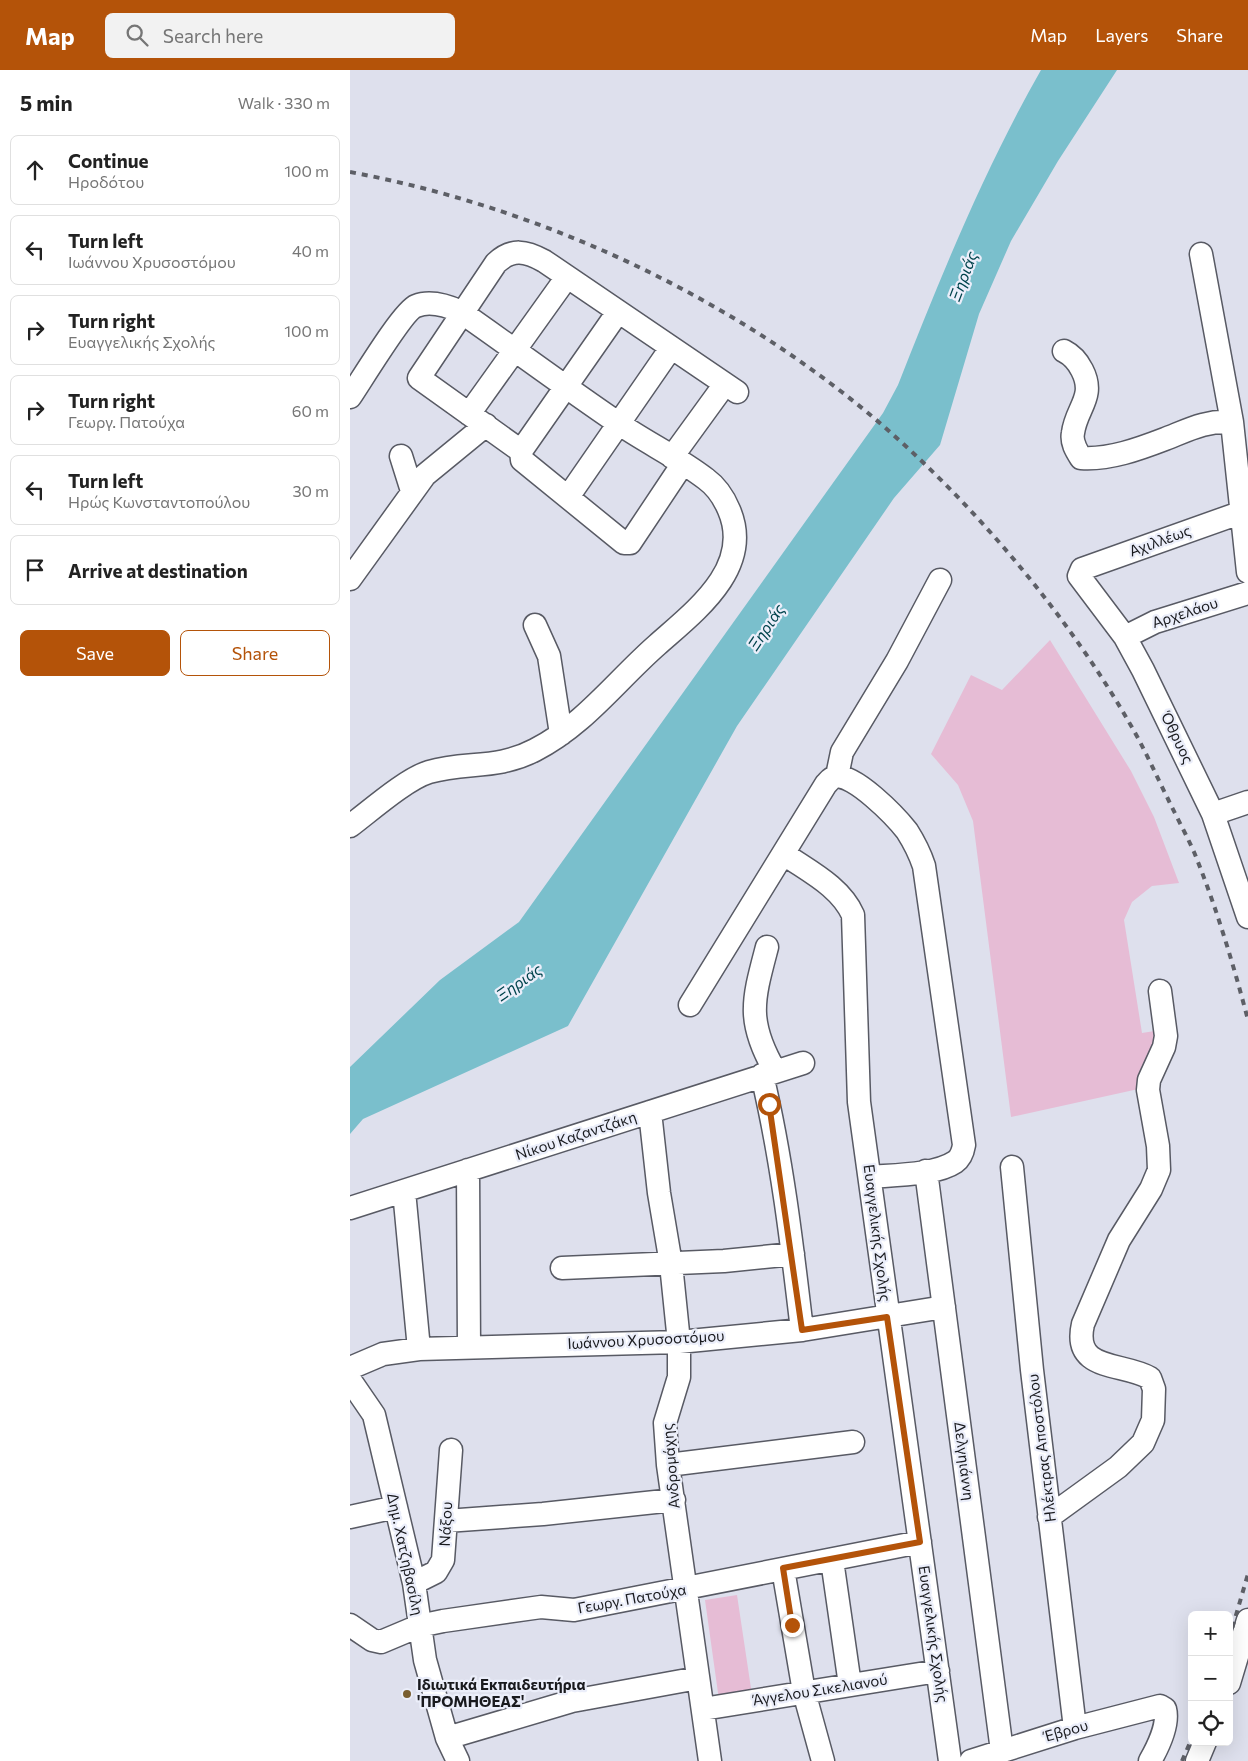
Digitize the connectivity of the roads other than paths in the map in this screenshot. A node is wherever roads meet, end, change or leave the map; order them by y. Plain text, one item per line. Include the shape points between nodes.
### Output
1 (1201, 254) dead end
2 (567, 277) junction
3 (461, 312) junction
4 (618, 312) junction
5 (671, 348) junction
6 (514, 350) junction
7 (1064, 351) dead end
8 (567, 387) junction
9 (350, 397) edge
10 (477, 419) junction
11 (1232, 422) junction
12 (619, 424) junction
13 (521, 451) junction
14 (401, 456) dead end
15 (677, 461) junction
16 (412, 491) junction
17 (568, 497) junction
18 (1246, 507) edge
19 (1079, 572) joint
20 (1248, 572) edge
21 (350, 578) edge
22 (940, 580) dead end
23 (1248, 593) edge
24 (535, 625) dead end
25 (1125, 637) junction
26 (562, 734) junction
27 (837, 776) junction
28 (1248, 802) edge
29 (1213, 814) junction
30 (350, 826) edge
31 (784, 854) junction
32 (1248, 917) edge
33 (766, 947) dead end
34 (1160, 992) dead end
35 (690, 1005) dead end
36 (803, 1063) dead end
37 (769, 1073) junction
38 (650, 1112) junction
39 (1012, 1167) dead end
40 (468, 1170) junction
41 (926, 1171) junction
42 (870, 1177) junction
43 (404, 1191) junction
44 (350, 1208) edge
45 (793, 1254) junction
46 (671, 1264) junction
47 (562, 1268) dead end
48 (944, 1307) junction
49 (887, 1317) junction
50 (802, 1330) junction
51 (679, 1342) junction
52 (469, 1347) junction
53 (419, 1349) junction
54 (350, 1368) edge
55 (350, 1380) edge
56 (853, 1442) dead end
57 (451, 1450) dead end
58 (668, 1465) junction
59 (674, 1500) junction
60 (396, 1507) junction
61 (350, 1517) edge
62 (1050, 1518) junction
63 (446, 1521) junction
64 (920, 1542) junction
65 (832, 1560) junction
66 (783, 1568) junction
67 (414, 1583) junction
68 (685, 1589) junction
69 (1248, 1620) edge
70 (350, 1625) edge
71 (419, 1626) junction
72 (938, 1671) junction
73 (698, 1678) junction
74 (1236, 1680) edge
75 (850, 1685) junction
76 (804, 1692) junction
77 (702, 1709) junction
78 (1075, 1728) junction
79 (447, 1738) junction
80 (1203, 1746) edge
81 (1017, 1752) edge
82 (458, 1761) edge
83 (709, 1761) edge
84 (823, 1761) edge
85 (950, 1761) edge
86 (971, 1761) edge
87 (1150, 1761) edge
88 (1197, 1761) edge

1 - 11 street
2 - 3 street via 530,254 511,252 496,263
2 - 4 street
2 - 6 street
3 - 6 street
3 - 9 street via 431,304 411,309
3 - 10 street via 419,378
4 - 5 street
4 - 8 street
5 - 12 street
5 - 15 street via 731,388
6 - 8 street
6 - 10 street
7 - 11 street via 1079,364 1088,381 1087,393 1072,432 1073,444 1082,458 1113,456 1202,424
8 - 12 street
8 - 13 street
10 - 13 street
10 - 16 street
11 - 18 street
12 - 15 street
12 - 17 street
13 - 17 street via 522,460
14 - 16 street
15 - 17 street via 630,543 624,543
15 - 26 street via 715,487 725,499 733,519 733,555 723,577 703,604 639,661 594,708
16 - 21 street
18 - 19 street, Αχιλλέως
18 - 20 street via 1243,543
19 - 25 street, Όθρυος
22 - 27 street via 897,661 842,752
23 - 25 street, Αρχελάου via 1155,622
24 - 26 street via 549,656
25 - 29 street, Όθρυος
26 - 30 street via 509,761 428,772 412,780
27 - 31 street via 826,784
27 - 41 street via 862,787 899,823 914,842 924,866 964,1145 956,1162
28 - 29 street
29 - 32 street, Όθρυος
31 - 35 street
31 - 42 street, Ευαγγελικής Σχολής via 828,883 853,915 859,1102
33 - 37 street via 754,994 754,1008 758,1039
34 - 62 street via 1166,1036 1148,1090 1159,1170 1154,1184 1119,1240 1080,1335 1084,1350 1098,1363 1130,1369 1150,1378 1154,1388 1153,1420 1149,1432 1134,1453
36 - 37 street, Νίκου Καζαντζάκη
37 - 38 street, Νίκου Καζαντζάκη
37 - 45 street via 769,1104
38 - 40 street, Νίκου Καζαντζάκη
38 - 46 street, Ανδρομάχης
39 - 62 street, Ηλέκτρας Αποστόλου
40 - 43 street, Νίκου Καζαντζάκη
40 - 52 street
41 - 42 street
41 - 48 street, Δελγηιάννη
42 - 49 street, Ευαγγελικής Σχολής
43 - 44 street, Νίκου Καζαντζάκη
43 - 53 street
45 - 46 street
45 - 50 street
46 - 47 street
46 - 51 street, Ανδρομάχης
48 - 49 street, Ιωάννου Χρυσοστόμου
48 - 81 street, Δελγηιάννη
49 - 50 street, Ιωάννου Χρυσοστόμου
49 - 64 street, Ευαγγελικής Σχολής
50 - 51 street, Ιωάννου Χρυσοστόμου
51 - 52 street, Ιωάννου Χρυσοστόμου
51 - 58 street, Ανδρομάχης via 678,1378 665,1423
52 - 53 street, Ιωάννου Χρυσοστόμου
53 - 54 street, Ιωάννου Χρυσοστόμου via 383,1354
55 - 60 street, Δημ. Χατζηβασίλη via 374,1415
56 - 58 street
57 - 63 street, Νάξου
58 - 59 street, Ανδρομάχης
59 - 63 street
59 - 68 street, Ανδρομάχης
60 - 61 street
60 - 67 street, Δημ. Χατζηβασίλη
62 - 78 street, Ηλέκτρας Αποστόλου
63 - 67 street, Νάξου via 441,1565 432,1575
64 - 65 street, Γεωργ. Πατούχα
64 - 72 street, Ευαγγελικής Σχολής
65 - 66 street, Γεωργ. Πατούχα
65 - 75 street
66 - 68 street, Γεωργ. Πατούχα
66 - 76 street
67 - 71 street, Δημ. Χατζηβασίλη
68 - 71 street, Γεωργ. Πατούχα via 574,1610 541,1607
68 - 73 street, Ανδρομάχης
69 - 74 street
70 - 71 street, Γεωργ. Πατούχα via 372,1640 381,1642
71 - 79 street, Δημ. Χατζηβασίλη
72 - 75 street, Άγγελου Σικελιανού
72 - 85 street, Ευαγγελικής Σχολής
73 - 77 street, Ανδρομάχης
73 - 79 street via 572,1700
75 - 76 street, Άγγελου Σικελιανού
76 - 77 street, Άγγελου Σικελιανού
76 - 84 street
77 - 83 street, Ανδρομάχης
78 - 81 street, Έβρου
78 - 87 street, Έβρου via 1162,1706 1166,1716
79 - 82 street, Δημ. Χατζηβασίλη
80 - 88 street
81 - 86 street, Έβρου

